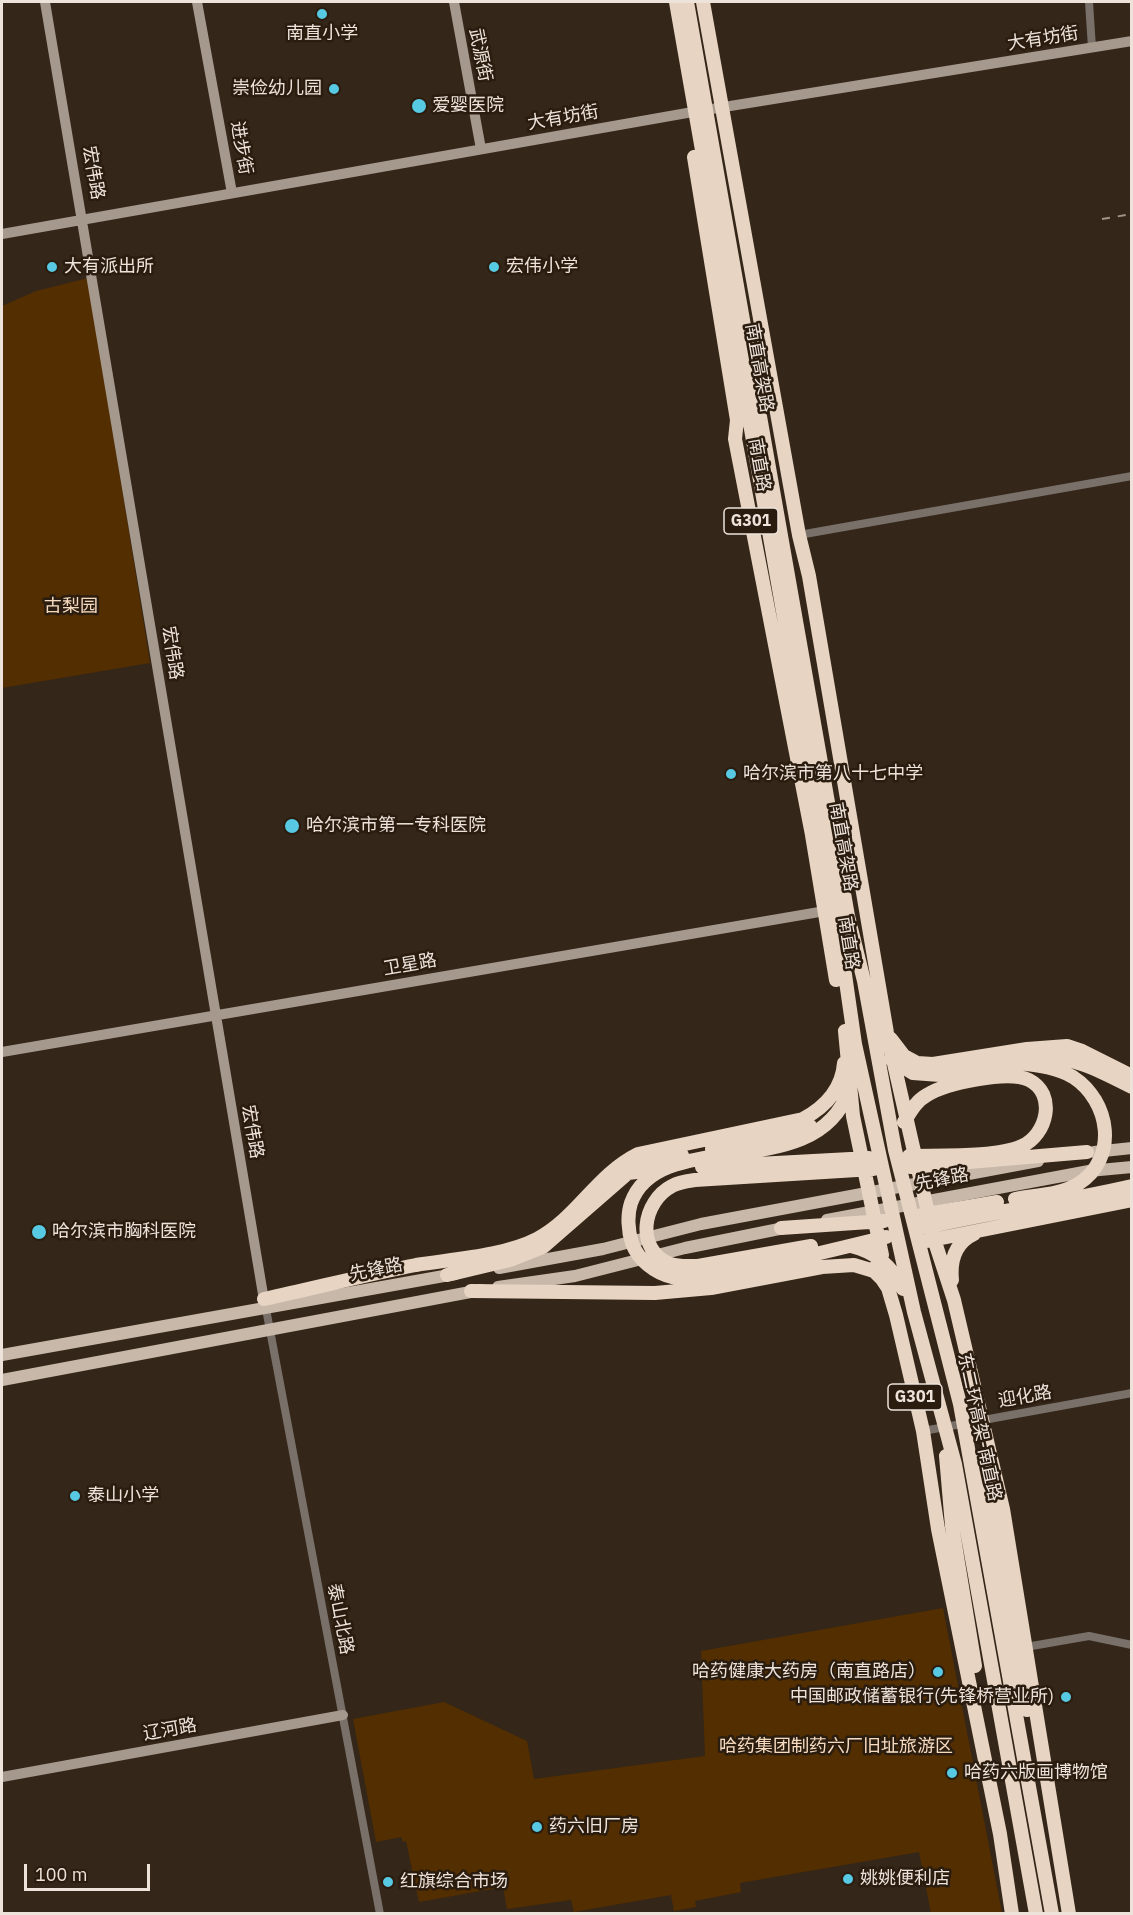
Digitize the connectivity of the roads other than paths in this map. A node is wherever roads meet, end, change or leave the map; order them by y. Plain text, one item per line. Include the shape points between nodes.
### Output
1 (45, 2) edge
2 (197, 2) edge
3 (454, 2) edge
4 (667, 2) edge
5 (676, 2) edge
6 (687, 2) edge
7 (703, 2) edge
8 (1089, 2) edge
9 (1131, 41) edge
10 (1092, 48) junction
11 (722, 108) junction
12 (687, 113) junction
13 (481, 149) junction
14 (232, 193) junction
15 (84, 219) junction
16 (2, 234) edge
17 (735, 439) junction
18 (1131, 476) edge
19 (799, 536) junction
20 (809, 576) junction
21 (825, 911) junction
22 (843, 918) junction
23 (864, 981) junction
24 (846, 988) junction
25 (215, 1015) junction
26 (887, 1033) junction
27 (874, 1041) junction
28 (851, 1042) junction
29 (2, 1052) edge
30 (1011, 1062) junction
31 (1131, 1076) edge
32 (1131, 1087) edge
33 (835, 1115) junction
34 (1131, 1148) edge
35 (895, 1150) junction
36 (1087, 1152) joint
37 (1005, 1164) junction
38 (1131, 1167) edge
39 (628, 1173) junction
40 (1131, 1186) edge
41 (1131, 1200) edge
42 (990, 1212) junction
43 (782, 1228) junction
44 (985, 1229) junction
45 (934, 1239) junction
46 (882, 1255) junction
47 (874, 1271) junction
48 (447, 1275) junction
49 (471, 1291) junction
50 (265, 1304) junction
51 (953, 1305) junction
52 (914, 1312) junction
53 (270, 1330) junction
54 (2, 1354) edge
55 (2, 1380) edge
56 (1131, 1393) edge
57 (960, 1404) junction
58 (942, 1411) junction
59 (980, 1414) junction
60 (923, 1431) junction
61 (1131, 1645) edge
62 (1026, 1647) junction
63 (342, 1712) junction
64 (2, 1770) edge
65 (2, 1777) edge
66 (1000, 1834) junction
67 (1068, 1908) edge
68 (380, 1914) edge
69 (1012, 1914) edge
70 (1036, 1914) edge
71 (1052, 1914) edge

1 - 15 main road, 宏伟路
2 - 14 main road, 进步街
3 - 13 main road, 武源街
4 - 12 highway, 南直路 / G301
5 - 22 highway, 南直高架路
6 - 22 highway, 南直高架路
7 - 11 highway, 南直路 / G301
8 - 10 street
9 - 10 main road, 大有坊街
10 - 11 main road, 大有坊街
11 - 12 main road, 大有坊街
11 - 19 highway, 南直路 / G301
12 - 13 main road, 大有坊街
12 - 17 highway, 南直路 / G301 via 737,420
13 - 14 main road, 大有坊街
14 - 15 main road, 大有坊街
15 - 16 main road, 大有坊街
15 - 25 main road, 宏伟路
17 - 21 highway, 南直路 / G301
17 - 24 highway via 745,455 834,953
18 - 19 street
19 - 20 highway, 南直路 / G301
20 - 23 highway via 806,602 860,914
20 - 26 highway, 南直路 / G301
21 - 25 main road, 卫星路
21 - 28 highway, 南直路 / G301
22 - 23 highway, 东二环高架-南直路
22 - 24 highway, 东二环高架-南直路
23 - 27 highway, 东二环高架-南直路
24 - 28 highway, 东二环高架-南直路
25 - 29 main road, 卫星路
25 - 50 main road, 宏伟路
26 - 28 street
26 - 31 highway via 896,1049 917,1063 1066,1046
26 - 45 highway, G301
27 - 30 highway via 904,1069 923,1075
27 - 35 highway, 东二环高架-南直路
28 - 33 highway via 848,1093
28 - 46 highway via 853,1116
28 - 50 highway via 838,1084 819,1110 803,1119 639,1154 605,1175 556,1226 527,1244 345,1279
28 - 52 highway, 东二环高架-南直路
30 - 32 highway via 1042,1057 1074,1060
30 - 43 highway via 1072,1076 1092,1092 1101,1106 1105,1142 1099,1161 1077,1184 1049,1193 876,1222
33 - 39 highway via 791,1131 652,1161
33 - 42 highway via 814,1135 800,1141 673,1166 647,1180 631,1203 628,1219 629,1234 640,1257 660,1273 674,1278 707,1277
34 - 36 main road
35 - 39 highway via 915,1103 940,1088 1017,1076 1032,1082 1044,1098 1045,1115 1040,1131 1022,1146 1003,1151
35 - 57 highway, 东二环高架-南直路
36 - 37 highway
37 - 48 main road, 先锋路 via 541,1262
37 - 52 highway via 695,1180 673,1185 649,1209 646,1219 650,1243 662,1260 671,1264 698,1266 817,1245 844,1244 882,1259 897,1275
38 - 43 main road, 先锋路 via 1014,1184
39 - 48 highway via 543,1247 510,1260
40 - 42 highway
41 - 44 highway
42 - 51 highway via 968,1225 951,1244 944,1275
43 - 49 main road, 先锋路 via 574,1276
44 - 45 highway
44 - 51 highway via 957,1247 951,1269
45 - 46 highway
45 - 51 highway, G301
46 - 47 highway
47 - 49 highway via 854,1264 831,1266 711,1288 656,1293
47 - 60 highway, G301 via 888,1288
48 - 50 main road, 先锋路
49 - 53 main road, 先锋路
50 - 53 street, 泰山北路
50 - 54 main road, 先锋路
51 - 59 highway, G301
52 - 58 highway, 东二环高架-南直路
53 - 55 main road, 先锋路
53 - 63 street, 泰山北路
56 - 59 street, 迎化路
57 - 67 highway via 994,1520 1056,1868
57 - 71 highway, 东二环高架-南直路
58 - 66 highway via 952,1526
58 - 70 highway, 东二环高架-南直路 via 991,1654
59 - 60 street, 迎化路
59 - 62 highway, G301 via 1003,1509
60 - 66 highway, G301 via 938,1529
61 - 62 street via 1089,1636
62 - 67 highway, G301
63 - 64 main road, 辽河路
63 - 65 main road, 辽河路
63 - 68 street, 泰山北路
66 - 69 highway, G301

